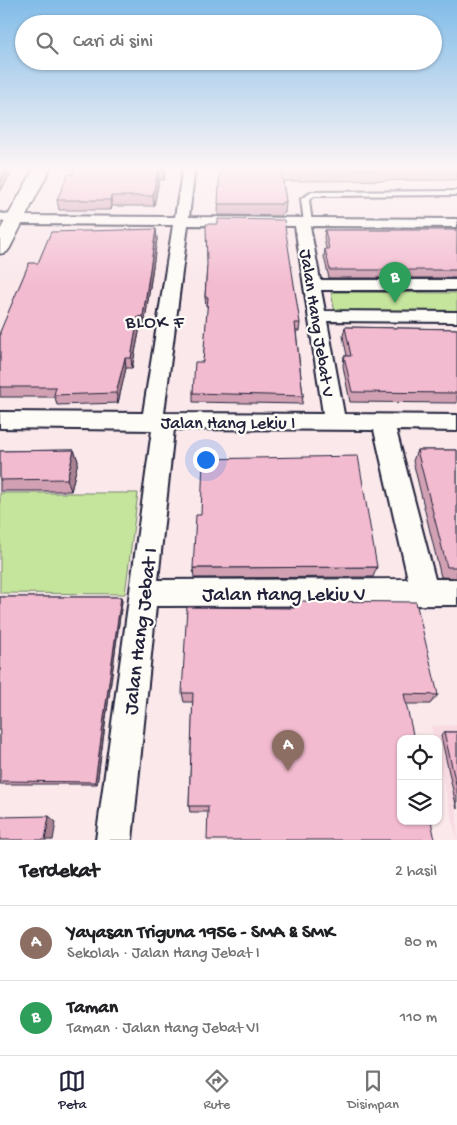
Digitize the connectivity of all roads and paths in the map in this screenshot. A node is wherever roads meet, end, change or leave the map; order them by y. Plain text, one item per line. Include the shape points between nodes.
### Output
1 (18, 206) edge
2 (184, 206) edge
3 (305, 206) edge
4 (0, 209) edge
5 (182, 222) junction
6 (305, 223) junction
7 (457, 223) edge
8 (6, 224) edge
9 (0, 248) edge
10 (312, 285) junction
11 (457, 285) edge
12 (317, 316) junction
13 (457, 317) edge
14 (0, 420) edge
15 (158, 422) junction
16 (335, 423) junction
17 (383, 423) junction
18 (457, 423) edge
19 (425, 592) junction
20 (457, 592) edge
21 (144, 593) junction
22 (114, 840) edge

1 - 8 street
2 - 5 street, Jalan Hang Jebat I
3 - 6 lane
4 - 8 street via 3,209
5 - 6 street
5 - 8 street
5 - 15 street, Jalan Hang Jebat I
6 - 7 street
6 - 10 street, Jalan Hang Jebat V
8 - 9 street
10 - 11 street
10 - 12 street, Jalan Hang Jebat V
12 - 13 street
12 - 16 street, Jalan Hang Jebat V
14 - 15 street, Jalan Hang Lekiu I
15 - 16 street, Jalan Hang Lekiu I
15 - 21 street, Jalan Hang Jebat I
16 - 17 street, Jalan Hang Lekiu I
17 - 18 street, Jalan Hang Lekiu I
17 - 19 street
19 - 20 street, Jalan Hang Lekiu V
19 - 21 street, Jalan Hang Lekiu V
21 - 22 street, Jalan Hang Jebat I

